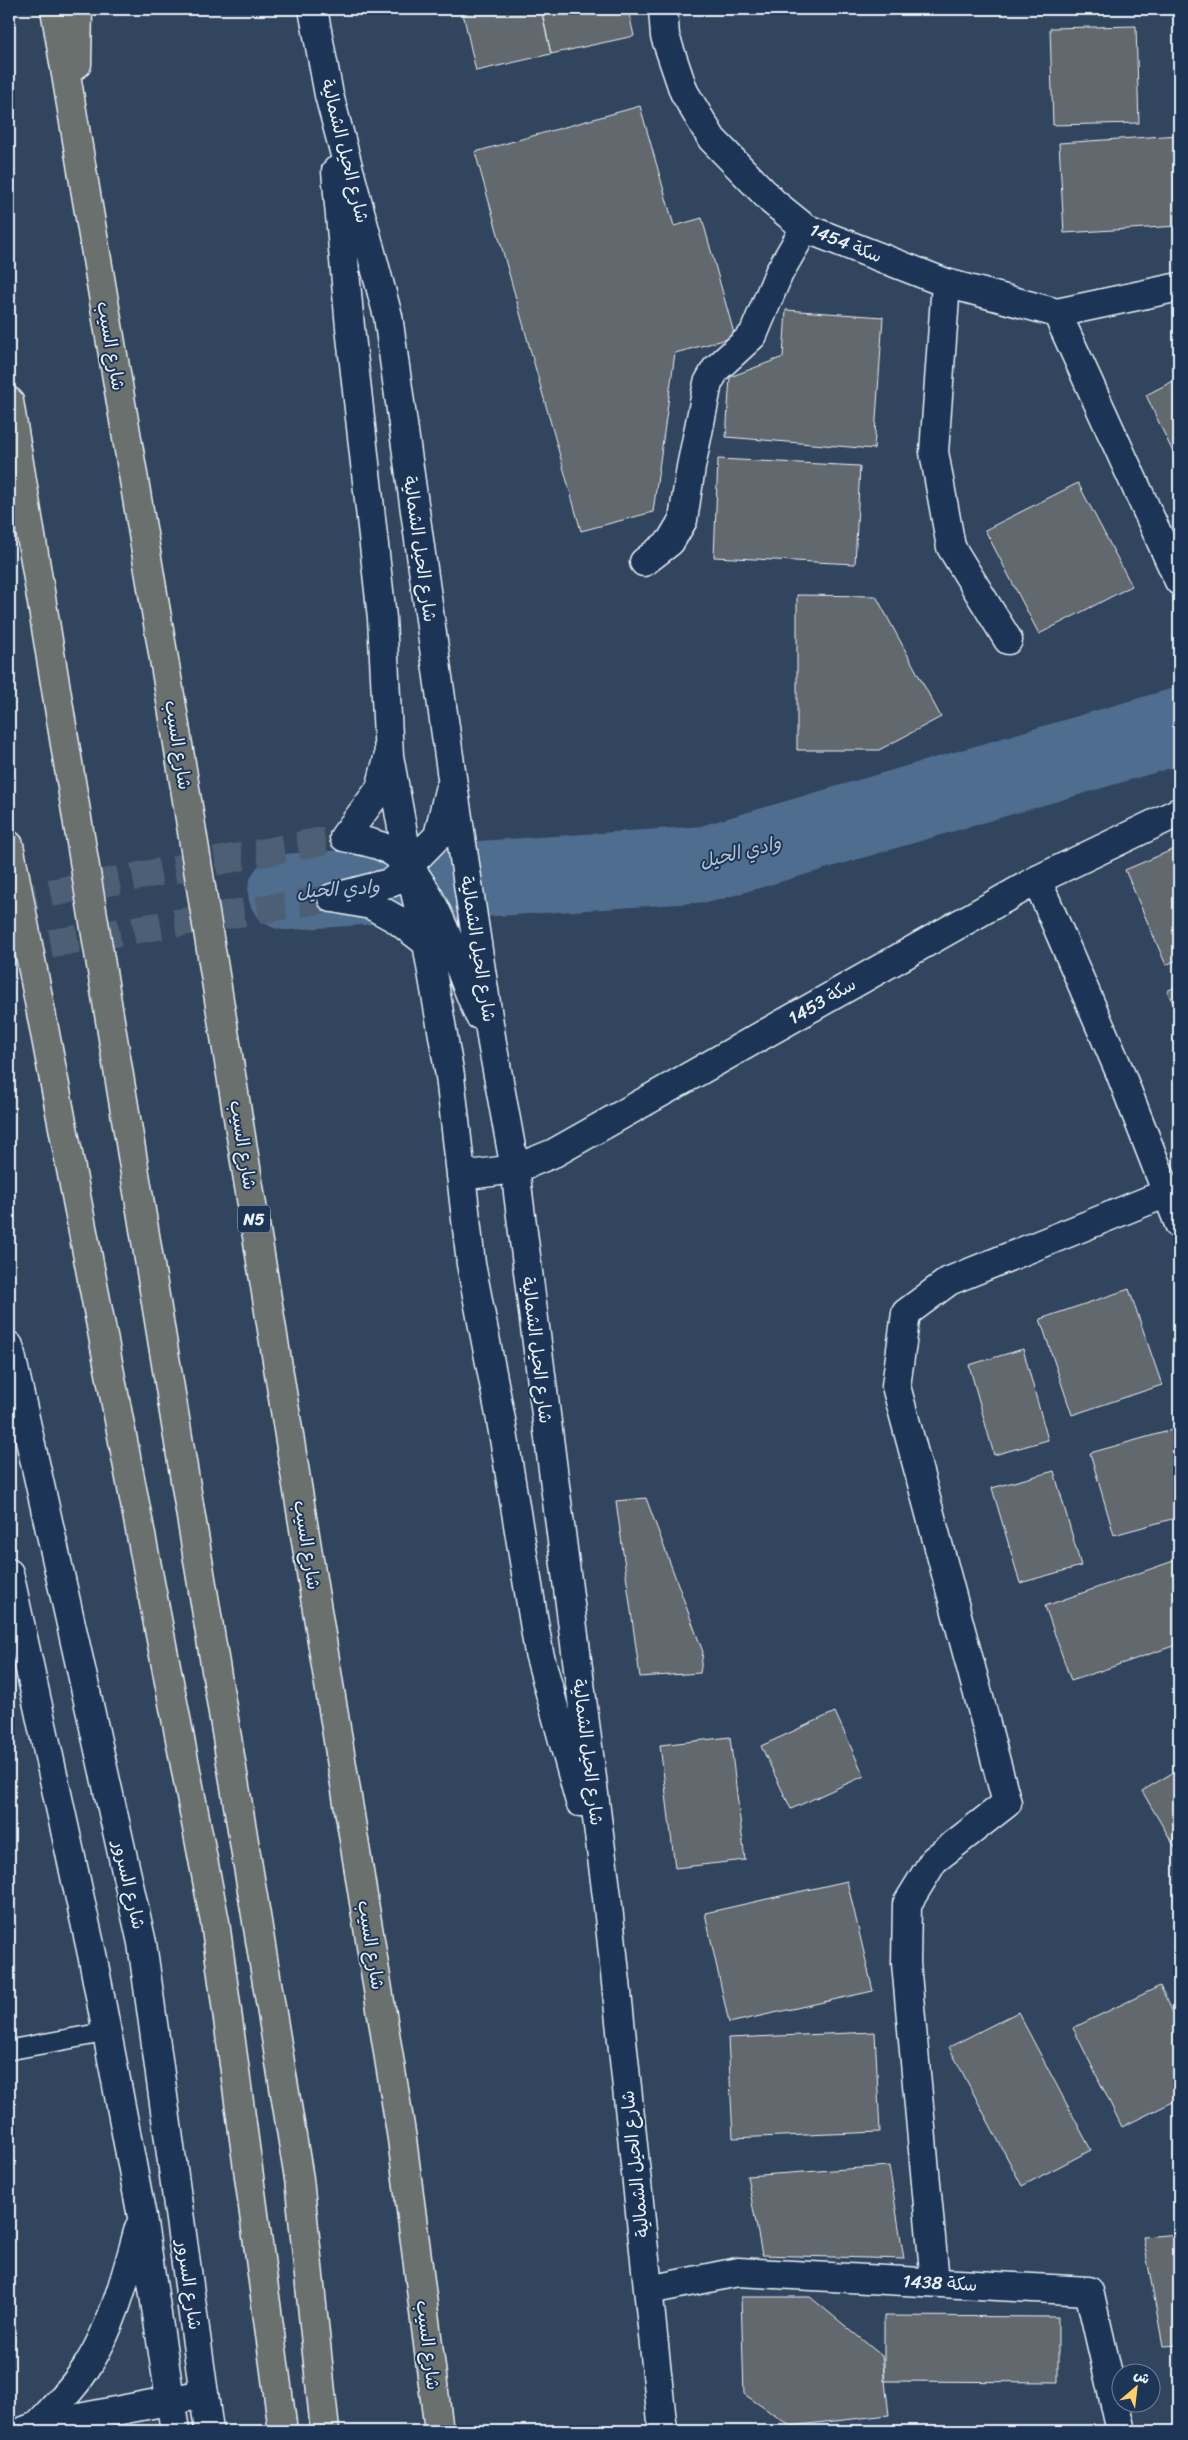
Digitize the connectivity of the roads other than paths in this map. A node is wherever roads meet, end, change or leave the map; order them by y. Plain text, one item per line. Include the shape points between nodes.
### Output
1 (55, 9) edge
2 (78, 9) edge
3 (314, 9) edge
4 (663, 9) edge
5 (329, 95) junction
6 (75, 130) junction
7 (805, 228) junction
8 (946, 282) junction
9 (1179, 287) edge
10 (1057, 313) junction
11 (9, 401) edge
12 (644, 562) dead end
13 (1179, 581) edge
14 (1008, 640) dead end
15 (389, 756) junction
16 (452, 778) junction
17 (1179, 812) edge
18 (9, 845) edge
19 (409, 866) junction
20 (1037, 880) junction
21 (427, 942) junction
22 (492, 1043) junction
23 (515, 1168) junction
24 (461, 1176) junction
25 (1167, 1193) junction
26 (1179, 1224) edge
27 (9, 1346) edge
28 (9, 1573) edge
29 (607, 1897) junction
30 (107, 2032) junction
31 (9, 2050) edge
32 (142, 2217) junction
33 (935, 2282) junction
34 (649, 2290) junction
35 (204, 2394) junction
36 (169, 2401) junction
37 (31, 2429) edge
38 (175, 2431) edge
39 (210, 2431) edge
40 (282, 2431) edge
41 (325, 2431) edge
42 (439, 2431) edge
43 (663, 2431) edge
44 (1121, 2431) edge

1 - 6 highway, شارع السيب / N5
2 - 6 highway
3 - 5 street, شارع الحيل الشمالية
4 - 7 street, سكة 1454 via 665,36 684,92 712,139 773,202
5 - 15 street via 382,618
5 - 16 street, شارع الحيل الشمالية via 388,316
6 - 42 highway, شارع السيب / N5 via 172,707 402,2138
7 - 8 street, سكة 1454
7 - 12 street via 779,273 753,335 716,369 708,383 683,520 670,542
8 - 10 street, سكة 1454
8 - 14 street via 934,452 951,547
9 - 10 street, سكة 1454
10 - 13 street
11 - 41 highway via 299,2179
15 - 19 street, شارع الحيل الشمالية
15 - 19 street via 380,788 344,837 386,848
16 - 19 street via 438,836
16 - 22 street, شارع الحيل الشمالية
17 - 20 street, سكة 1453
18 - 40 highway via 215,1922
19 - 21 street, شارع الحيل الشمالية
19 - 21 street via 393,882 332,898 371,905
19 - 22 street via 435,908 467,991
20 - 23 street, سكة 1453 via 554,1153
20 - 25 street via 1120,1070
21 - 24 street, شارع الحيل الشمالية via 450,1076
22 - 23 street, شارع الحيل الشمالية
23 - 24 street, سكة 1453
23 - 29 street, شارع الحيل الشمالية
24 - 29 street, شارع الحيل الشمالية via 471,1264 501,1420 539,1652
25 - 26 street
25 - 33 street via 949,1281 906,1313 896,1386 1007,1803 934,1860 907,1904 906,1963
27 - 35 street, شارع السرور via 142,1943
28 - 30 street, شارع السرور
29 - 34 street, شارع الحيل الشمالية
30 - 31 lane
30 - 32 street, شارع السرور
32 - 36 street, شارع السرور
32 - 37 street via 123,2284 88,2365
33 - 34 street, سكة 1438 via 738,2272
33 - 44 street, سكة 1438 via 1089,2290
34 - 43 street, شارع الحيل الشمالية
35 - 36 street
35 - 39 street, شارع السرور
36 - 37 street
36 - 38 street, شارع السرور

